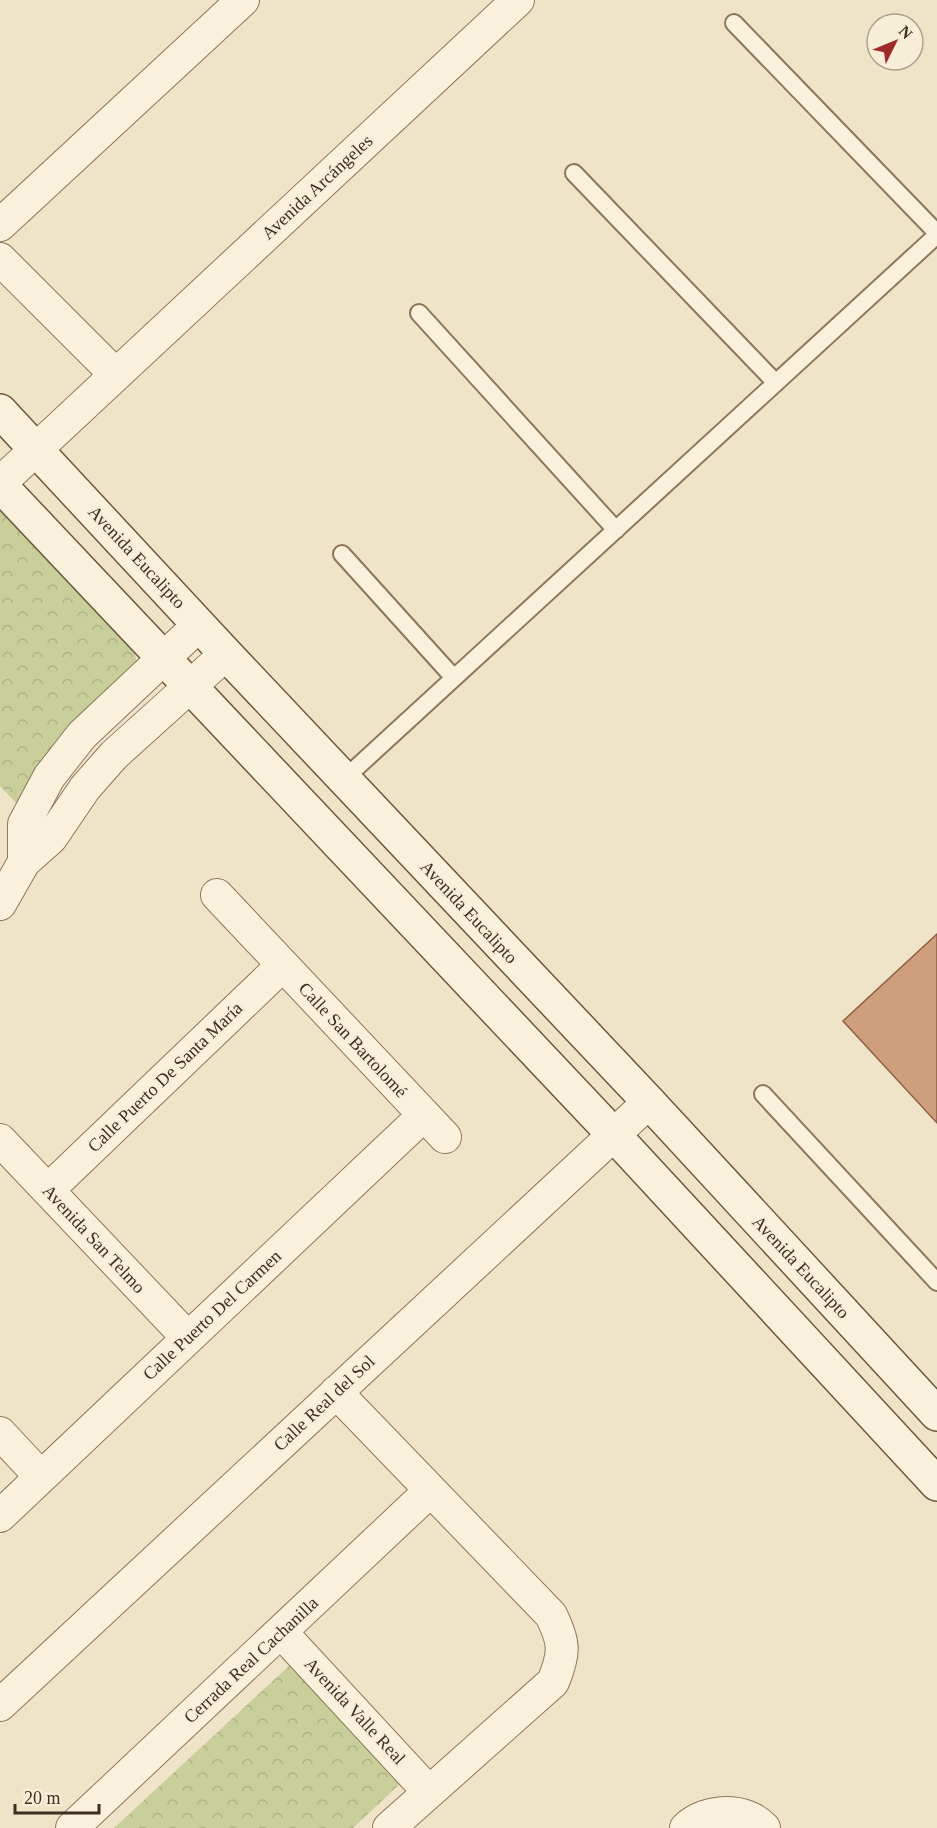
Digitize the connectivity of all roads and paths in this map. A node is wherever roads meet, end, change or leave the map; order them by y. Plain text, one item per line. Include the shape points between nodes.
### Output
1 (243, 0) edge
2 (518, 0) edge
3 (734, 23) dead end
4 (574, 173) dead end
5 (0, 225) edge
6 (937, 234) edge
7 (0, 259) edge
8 (419, 313) dead end
9 (115, 375) junction
10 (776, 382) junction
11 (0, 411) edge
12 (37, 450) junction
13 (0, 484) edge
14 (616, 530) junction
15 (342, 554) dead end
16 (199, 625) junction
17 (226, 654) junction
18 (161, 658) junction
19 (454, 678) junction
20 (190, 688) junction
21 (344, 780) junction
22 (0, 837) edge
23 (24, 862) junction
24 (217, 895) dead end
25 (0, 904) edge
26 (282, 965) junction
27 (763, 1094) dead end
28 (649, 1102) junction
29 (435, 1126) joint
30 (614, 1135) junction
31 (0, 1140) edge
32 (48, 1190) junction
33 (937, 1282) edge
34 (188, 1338) junction
35 (336, 1392) junction
36 (937, 1414) edge
37 (0, 1433) edge
38 (41, 1477) junction
39 (937, 1484) edge
40 (430, 1491) junction
41 (0, 1516) edge
42 (281, 1632) junction
43 (0, 1705) edge
44 (428, 1791) junction
45 (72, 1828) edge
46 (389, 1828) edge
47 (686, 1828) edge
48 (764, 1828) edge

1 - 5 street
2 - 9 street, Avenida Arcángeles
3 - 6 lane
4 - 10 lane
6 - 10 lane
7 - 9 street
8 - 14 lane
9 - 12 street, Avenida Arcángeles
10 - 14 lane
11 - 12 street, Avenida Eucalipto
12 - 13 street, Avenida Arcángeles
12 - 16 street, Avenida Eucalipto
13 - 18 street
14 - 19 lane
15 - 19 lane
16 - 17 street, Avenida Eucalipto
16 - 18 street
17 - 20 street
17 - 21 street, Avenida Eucalipto
18 - 20 street
18 - 23 street via 82,735 49,777 24,824
19 - 21 lane
20 - 23 street via 114,755 85,788 51,838
20 - 30 street
21 - 28 street, Avenida Eucalipto
22 - 23 street
23 - 25 street
24 - 26 street, Calle San Bartolomé
26 - 29 street, Calle San Bartolomé
26 - 32 street, Calle Puerto De Santa María
27 - 33 lane
28 - 30 street, Calle Real del Sol
28 - 36 street, Avenida Eucalipto
29 - 34 street, Calle Puerto Del Carmen
30 - 35 street, Calle Real del Sol
30 - 39 street
31 - 32 street, Avenida San Telmo
32 - 34 street, Avenida San Telmo
34 - 38 street, Calle Puerto Del Carmen
35 - 40 street
35 - 43 street, Calle Real del Sol
37 - 38 street
38 - 41 street, Calle Puerto Del Carmen
40 - 42 street, Cerrada Real Cachanilla
40 - 44 street via 551,1615 561,1633 564,1657 553,1682
42 - 44 street, Avenida Valle Real
42 - 45 street, Cerrada Real Cachanilla
44 - 46 street
47 - 48 street via 707,1815 730,1812 759,1822

